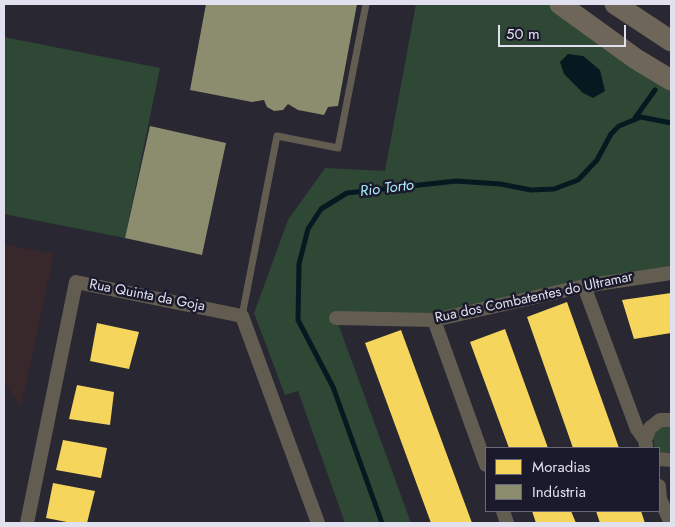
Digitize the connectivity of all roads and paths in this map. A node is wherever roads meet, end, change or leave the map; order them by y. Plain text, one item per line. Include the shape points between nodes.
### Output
1 (366, 4) edge
2 (560, 4) edge
3 (615, 4) edge
4 (671, 42) edge
5 (671, 80) edge
6 (671, 273) edge
7 (584, 286) junction
8 (242, 316) junction
9 (336, 318) dead end
10 (434, 320) junction
11 (671, 420) edge
12 (646, 444) edge
13 (485, 462) edge
14 (660, 499) edge
15 (28, 523) edge
16 (318, 523) edge
17 (671, 523) edge

1 - 8 lane via 338,148 277,136
2 - 5 main road
3 - 4 main road
6 - 7 street, Rua dos Combatentes do Ultramar
7 - 10 street, Rua dos Combatentes do Ultramar
7 - 12 street via 637,429
8 - 15 street, Rua Quinta da Goja via 76,282
8 - 16 street
9 - 10 street, Rua dos Combatentes do Ultramar
10 - 13 street
11 - 12 street via 654,423 646,433
14 - 17 street

